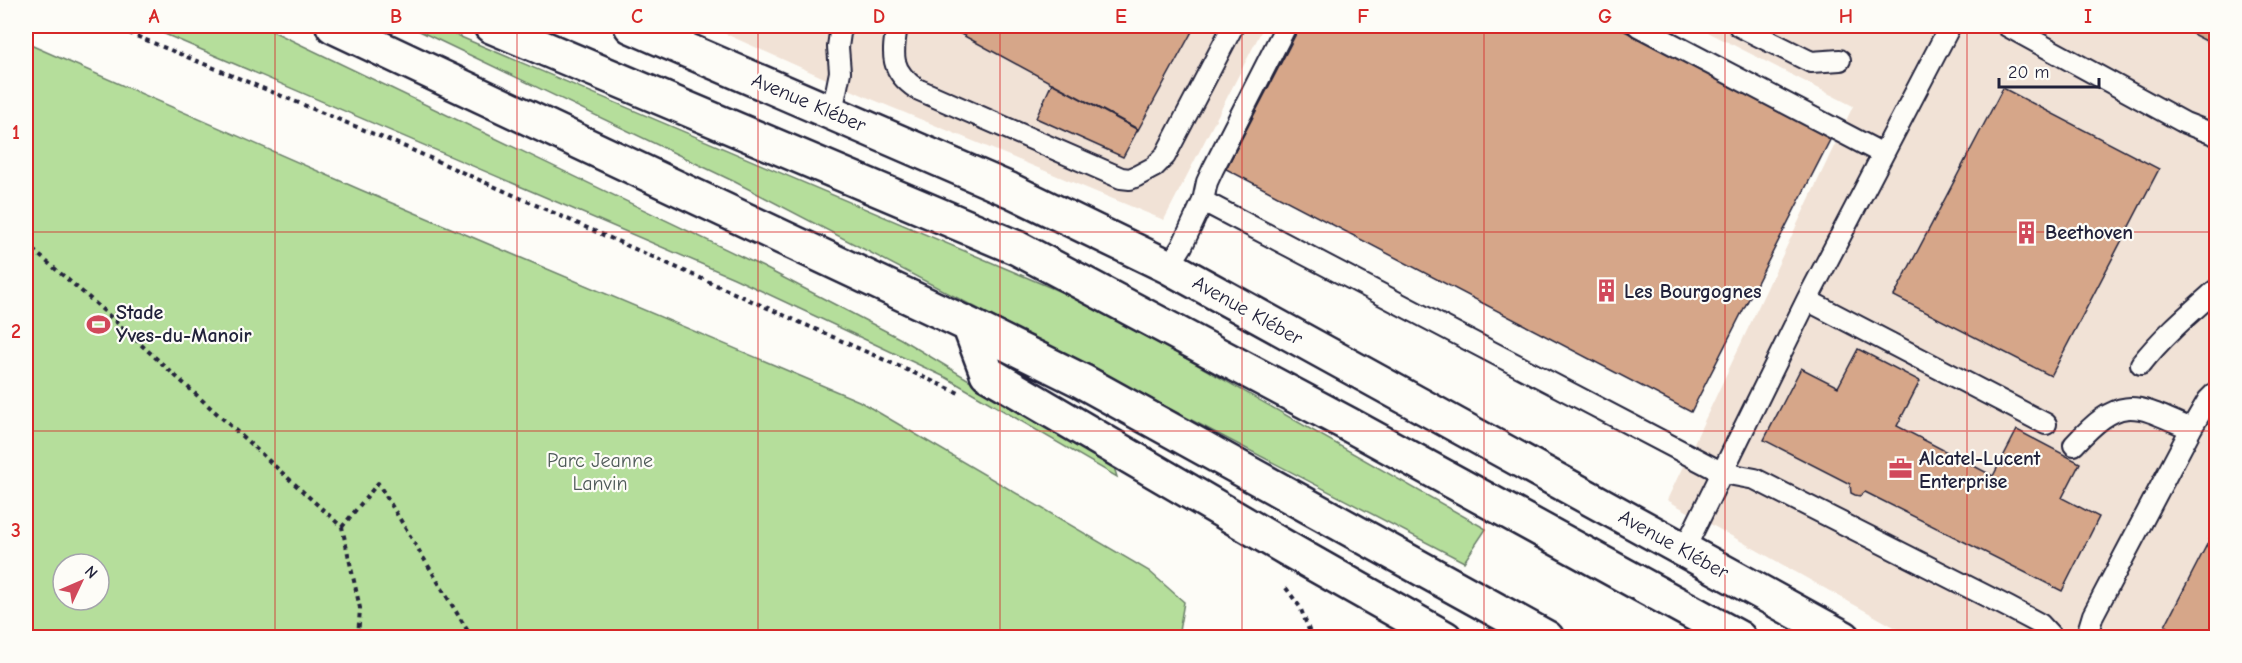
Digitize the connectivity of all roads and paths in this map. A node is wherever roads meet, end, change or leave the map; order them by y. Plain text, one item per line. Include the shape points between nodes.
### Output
1 (112, 26) edge
2 (333, 26) edge
3 (491, 26) edge
4 (631, 26) edge
5 (840, 26) edge
6 (897, 26) edge
7 (1233, 26) edge
8 (1286, 26) edge
9 (1638, 26) edge
10 (1739, 26) edge
11 (1950, 26) edge
12 (2007, 26) edge
13 (1840, 60) dead end
14 (831, 112) junction
15 (2217, 135) edge
16 (1883, 154) junction
17 (1203, 201) junction
18 (26, 244) edge
19 (1169, 267) junction
20 (2217, 290) edge
21 (1807, 300) junction
22 (969, 325) junction
23 (2141, 364) dead end
24 (2217, 392) edge
25 (967, 398) dead end
26 (2046, 424) dead end
27 (2191, 429) junction
28 (2074, 445) dead end
29 (1724, 472) junction
30 (342, 527) junction
31 (1684, 550) junction
32 (1282, 583) dead end
33 (358, 638) edge
34 (472, 638) edge
35 (1312, 638) edge
36 (1446, 638) edge
37 (1547, 638) edge
38 (1739, 638) edge
39 (1844, 638) edge
40 (2054, 638) edge
41 (2086, 638) edge

1 - 25 path via 403,146
2 - 22 main road
3 - 38 main road via 1017,248
4 - 14 main road, Avenue Kléber
5 - 14 lane via 840,72
6 - 7 lane via 895,64 902,78 917,89 1130,179 1154,167 1165,156
8 - 17 lane via 1213,169
9 - 16 lane
10 - 13 lane via 1811,62
11 - 16 lane
12 - 15 lane via 2186,123
14 - 19 main road, Avenue Kléber via 1010,190
16 - 21 lane
17 - 19 lane
17 - 29 lane
18 - 30 path
19 - 31 main road, Avenue Kléber
20 - 23 lane via 2158,343
21 - 26 lane
21 - 29 lane
22 - 36 main road via 987,373
22 - 37 main road via 1082,381
24 - 27 lane
27 - 28 lane via 2130,406 2098,420
27 - 41 lane via 2093,615
29 - 31 lane
29 - 40 lane via 1755,479 2008,606 2040,624
30 - 33 path via 360,608
30 - 34 path via 378,483
31 - 39 main road, Avenue Kléber
32 - 35 path via 1300,607

